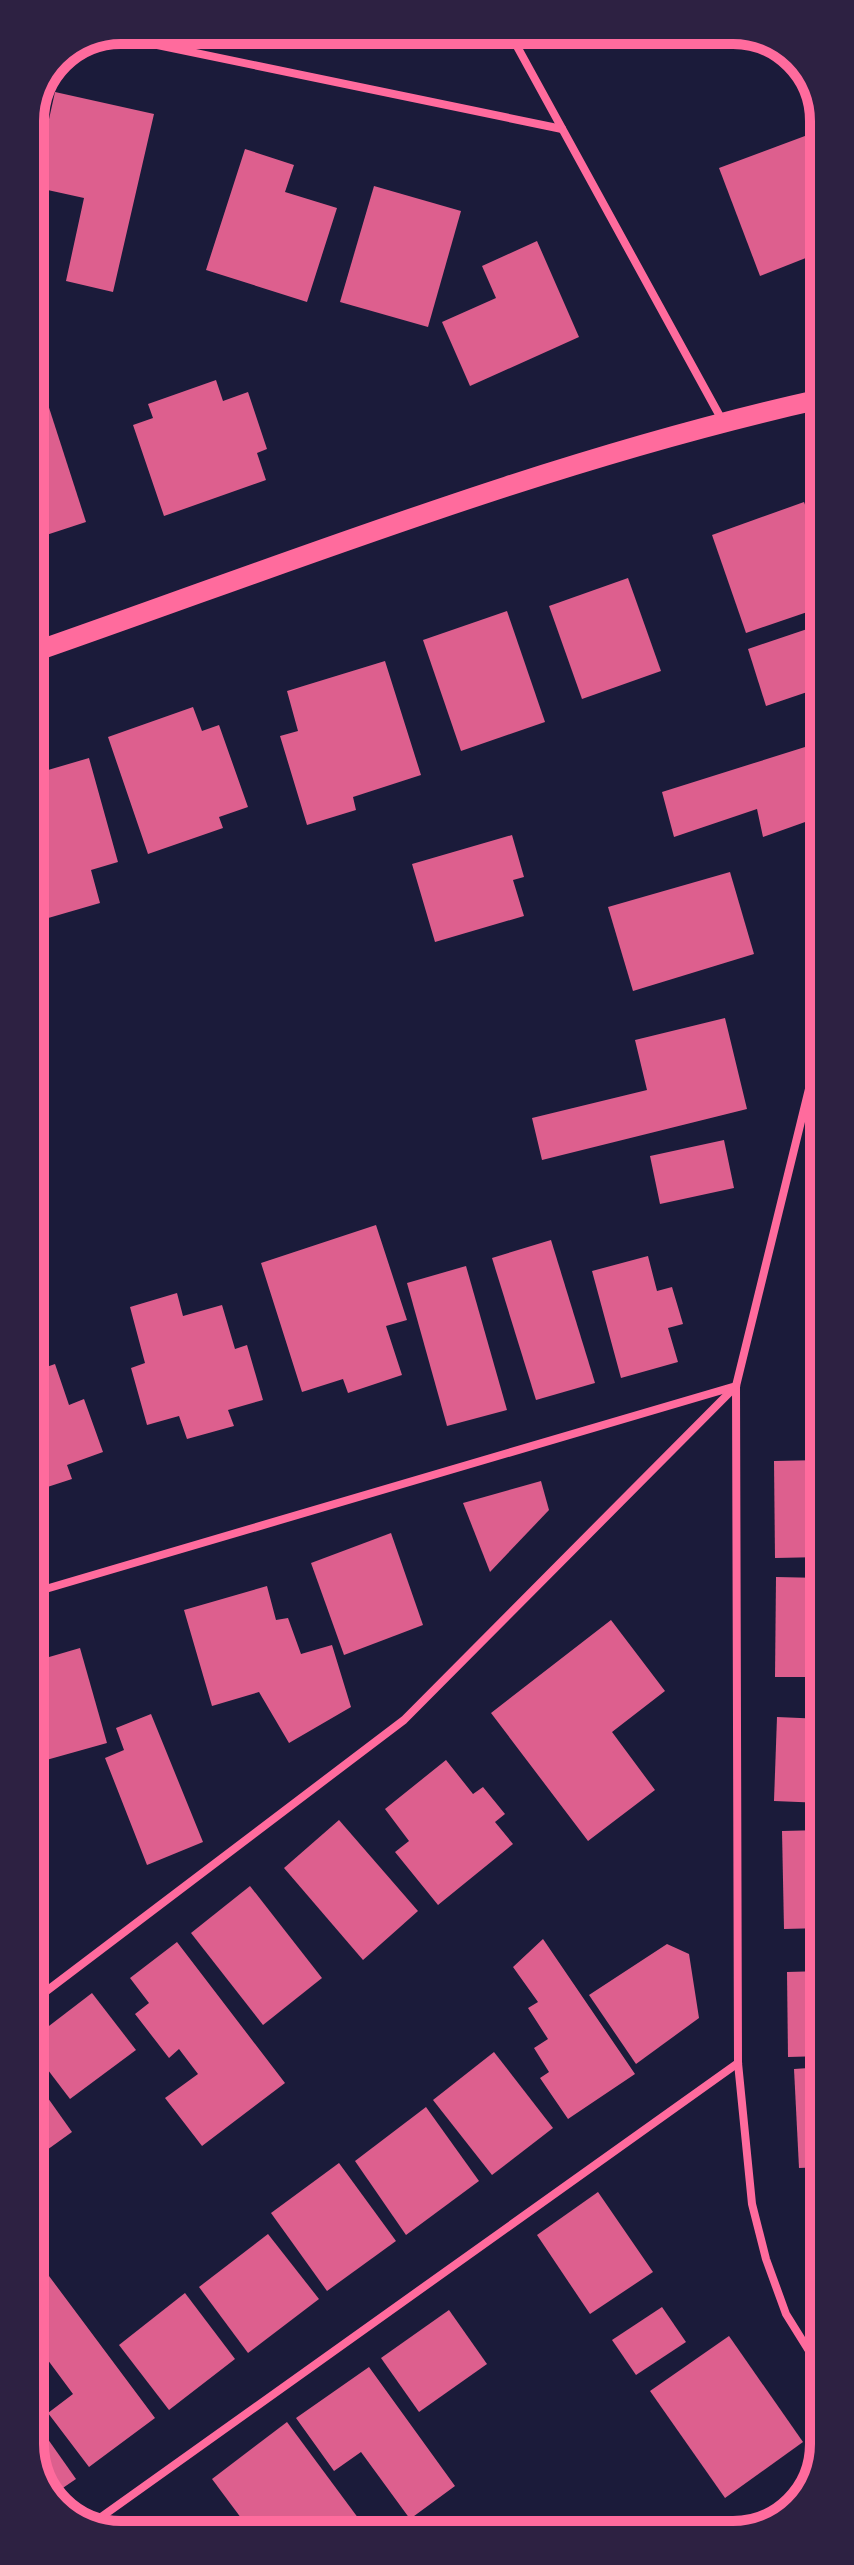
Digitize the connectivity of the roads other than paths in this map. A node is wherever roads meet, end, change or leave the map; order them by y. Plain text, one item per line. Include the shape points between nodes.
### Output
1 (152, 44) edge
2 (516, 44) edge
3 (562, 129) junction
4 (810, 401) edge
5 (723, 421) junction
6 (44, 648) edge
7 (810, 1085) edge
8 (736, 1386) junction
9 (44, 1589) edge
10 (44, 1993) edge
11 (738, 2063) junction
12 (810, 2353) edge
13 (100, 2518) edge

1 - 3 street
2 - 3 street
3 - 5 street
4 - 5 main road
5 - 6 main road via 500,489
7 - 8 street
8 - 9 street
8 - 10 street via 404,1720
8 - 11 street
11 - 12 street via 752,2204 786,2314
11 - 13 street

